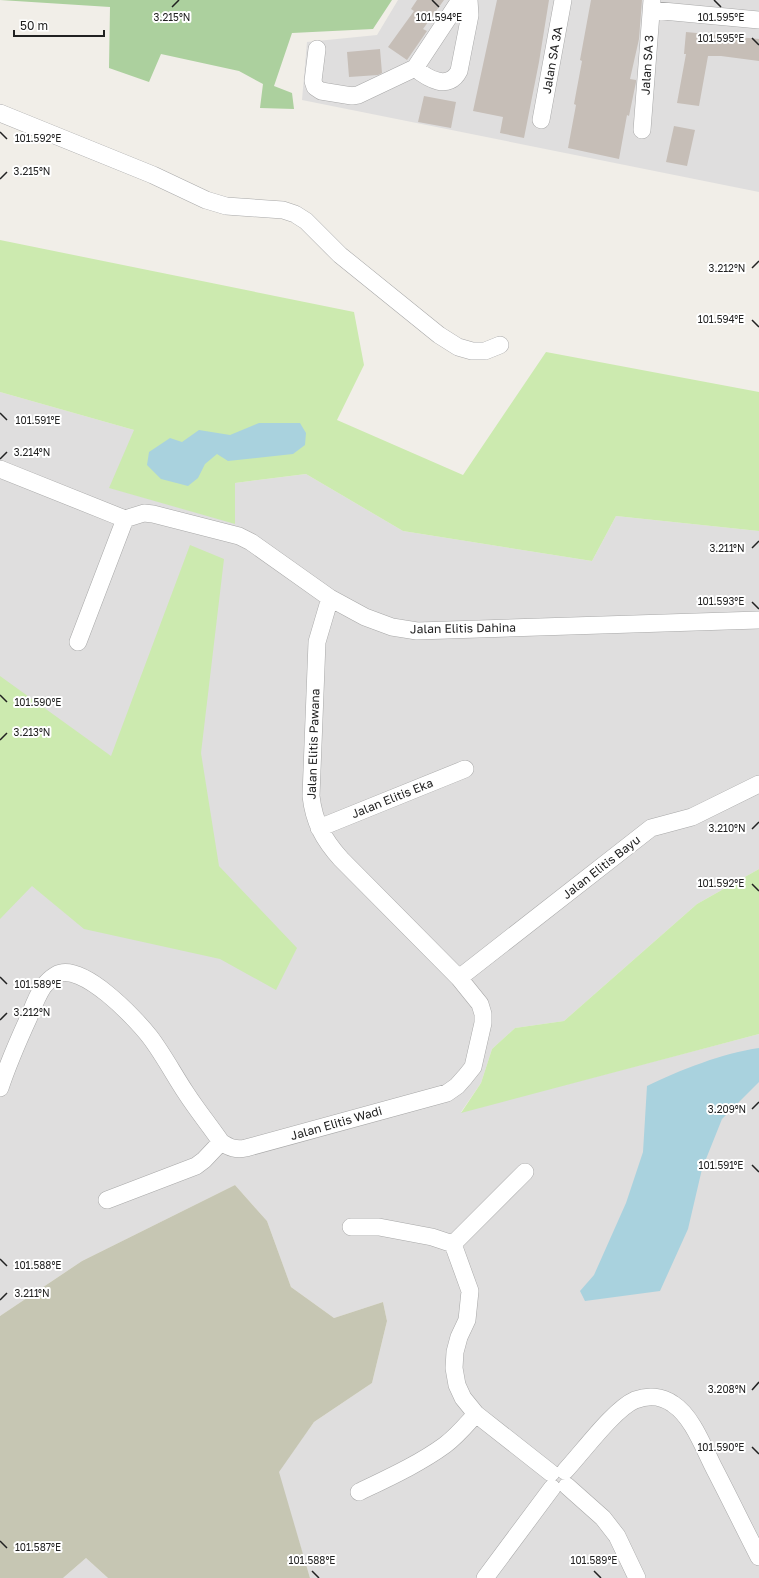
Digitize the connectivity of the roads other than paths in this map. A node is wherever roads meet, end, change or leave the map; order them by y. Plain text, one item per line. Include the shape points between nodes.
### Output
1 (460, 0) edge
2 (469, 0) edge
3 (562, 0) edge
4 (652, 5) edge
5 (759, 20) edge
6 (317, 49) dead end
7 (415, 68) junction
8 (0, 113) edge
9 (541, 120) dead end
10 (642, 130) dead end
11 (500, 345) dead end
12 (0, 469) edge
13 (125, 519) junction
14 (330, 598) junction
15 (759, 620) edge
16 (78, 642) dead end
17 (465, 769) dead end
18 (759, 784) edge
19 (319, 828) junction
20 (459, 978) junction
21 (0, 1088) edge
22 (221, 1142) junction
23 (525, 1172) dead end
24 (107, 1200) dead end
25 (351, 1227) dead end
26 (453, 1244) junction
27 (476, 1414) junction
28 (559, 1480) junction
29 (359, 1492) dead end
30 (759, 1557) edge
31 (485, 1578) edge
32 (637, 1578) edge

1 - 7 street
2 - 7 street via 470,15 457,76 444,82 430,78
3 - 9 street, Jalan SA 3A
4 - 5 street
4 - 10 street, Jalan SA 3
6 - 7 street via 313,81 315,87 321,91 355,96
8 - 11 street via 206,200 226,206 283,210 295,214 306,221 340,255 439,335 458,347 472,351 485,351
12 - 13 street
13 - 14 street, Jalan Elitis Dahina via 144,513 153,514 239,536
13 - 16 street
14 - 15 street, Jalan Elitis Dahina via 365,617 392,627 417,631
14 - 19 street, Jalan Elitis Pawana via 317,642 311,796
17 - 19 street, Jalan Elitis Eka
18 - 20 street, Jalan Elitis Bayu via 692,818 651,828
19 - 20 street, Jalan Elitis Pawana via 327,843 341,859
20 - 22 street, Jalan Elitis Wadi via 480,1004 483,1023 473,1067 457,1086 447,1093 246,1148 229,1148
21 - 22 street via 9,1061 43,987 58,974 77,974 101,989 140,1025
22 - 24 street via 196,1166
23 - 26 street
25 - 26 street via 379,1227 432,1237
26 - 27 street via 470,1291 467,1320 459,1337 454,1368 457,1385 463,1398
27 - 28 street
27 - 29 street via 460,1432 426,1458
28 - 30 street via 618,1411 634,1401 658,1397 672,1403 684,1413
28 - 31 street
28 - 32 street via 603,1518 617,1536

